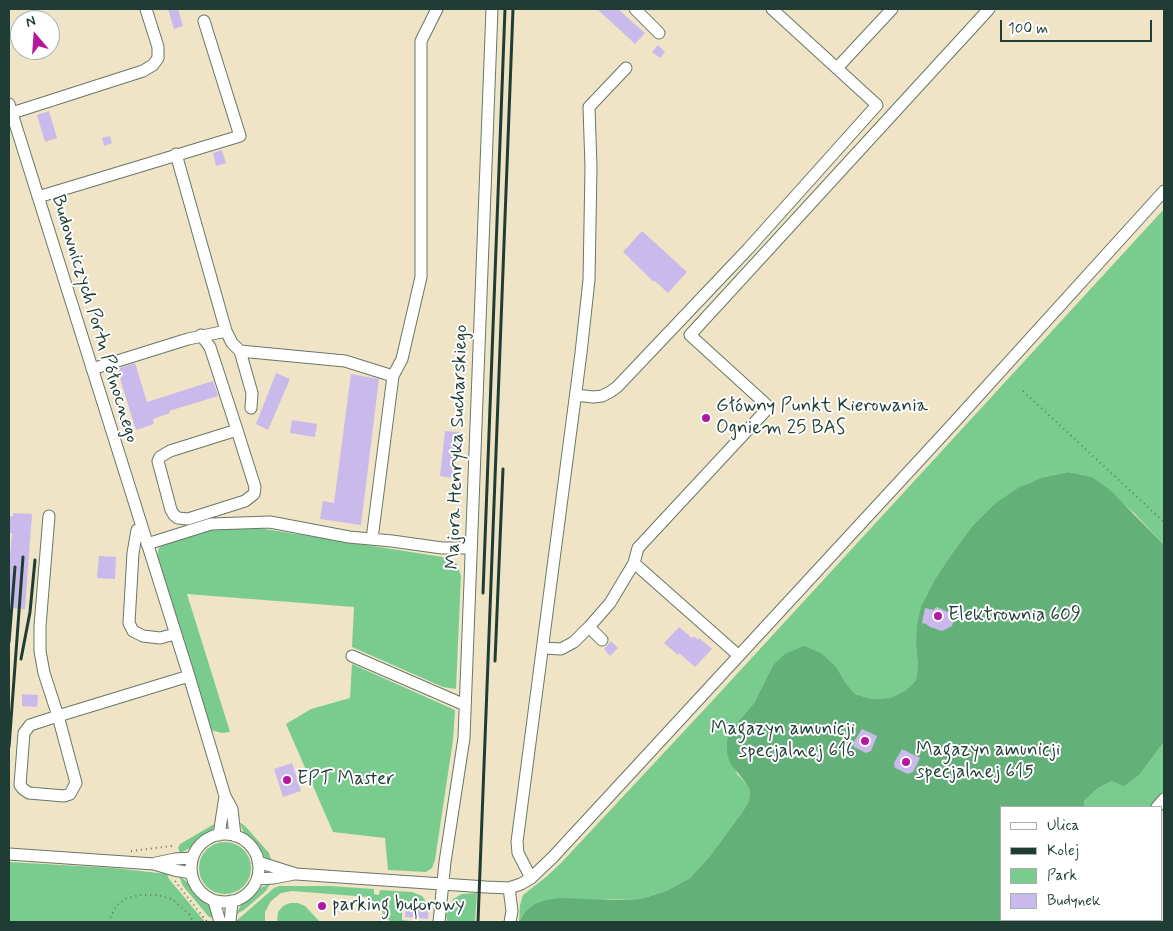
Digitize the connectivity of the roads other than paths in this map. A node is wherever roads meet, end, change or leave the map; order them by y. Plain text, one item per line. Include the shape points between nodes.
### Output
1 (146, 9) edge
2 (437, 9) edge
3 (492, 9) edge
4 (635, 9) edge
5 (772, 9) edge
6 (892, 9) edge
7 (990, 9) edge
8 (204, 21) dead end
9 (658, 32) dead end
10 (626, 68) dead end
11 (837, 68) junction
12 (10, 108) edge
13 (176, 154) junction
14 (1164, 191) edge
15 (38, 197) junction
16 (226, 330) junction
17 (201, 335) junction
18 (240, 351) junction
19 (92, 369) junction
20 (393, 376) junction
21 (576, 395) junction
22 (252, 408) dead end
23 (237, 430) junction
24 (49, 516) dead end
25 (142, 528) junction
26 (372, 539) junction
27 (147, 544) junction
28 (471, 548) junction
29 (634, 563) junction
30 (589, 627) junction
31 (175, 634) junction
32 (602, 640) dead end
33 (543, 648) junction
34 (738, 655) junction
35 (352, 656) dead end
36 (189, 676) junction
37 (465, 705) junction
38 (58, 716) junction
39 (225, 796) junction
40 (220, 835) junction
41 (235, 836) junction
42 (9, 854) edge
43 (192, 858) junction
44 (258, 862) junction
45 (154, 864) junction
46 (191, 873) junction
47 (296, 874) junction
48 (531, 878) junction
49 (257, 879) junction
50 (442, 884) junction
51 (509, 888) junction
52 (214, 901) junction
53 (232, 901) junction
54 (439, 918) edge
55 (220, 922) edge
56 (230, 922) edge
57 (510, 922) edge

1 - 12 street via 158,47 158,58 153,65 136,74
2 - 20 street via 420,41 421,277 402,359
3 - 28 street, Majora Henryka Sucharskiego
4 - 9 street
5 - 11 street
6 - 11 street
7 - 29 street via 690,336 769,407 638,548
8 - 13 street via 240,136
10 - 21 street via 590,107 589,280
11 - 21 street via 877,105 748,249 617,387 602,396
12 - 15 street, Budowniczych Portu Północnego
13 - 15 street
13 - 16 street
14 - 34 street
15 - 19 street, Budowniczych Portu Północnego
16 - 17 street
16 - 18 street
17 - 19 street
17 - 23 street via 210,347
18 - 20 street via 345,361
18 - 22 street via 252,393
19 - 25 street, Budowniczych Portu Północnego
20 - 26 street
21 - 33 street
23 - 23 street via 255,487 254,494 246,501 188,519 178,518 172,510 158,461 160,457
24 - 38 street via 40,651
25 - 27 street, Budowniczych Portu Północnego
25 - 31 street via 137,530 133,552 129,623 133,631 143,636 160,638
26 - 27 street via 270,522 237,522 211,524
26 - 28 street via 442,548
27 - 31 street, Budowniczych Portu Północnego
28 - 37 street, Majora Henryka Sucharskiego
29 - 30 street via 610,604
29 - 34 street
30 - 32 street
30 - 33 street via 574,642 561,649
31 - 36 street, Budowniczych Portu Północnego
33 - 48 street via 517,842 518,853
34 - 48 street
35 - 37 street
36 - 38 street
36 - 39 street, Budowniczych Portu Północnego
37 - 50 street, Majora Henryka Sucharskiego via 464,738
38 - 38 street via 30,725 24,733 20,785 29,793 64,796 70,794 76,783
39 - 40 street, Budowniczych Portu Północnego
39 - 41 street, Budowniczych Portu Północnego via 232,809
40 - 41 street
40 - 43 street via 202,842
41 - 44 street via 250,846
42 - 45 street
43 - 45 street
43 - 46 street
44 - 47 street
44 - 49 street
45 - 46 street
46 - 52 street via 197,888
47 - 49 street
47 - 50 street
48 - 51 street
49 - 53 street via 247,894
50 - 51 street
50 - 54 street
51 - 57 street
52 - 53 street
52 - 55 street
53 - 56 street

